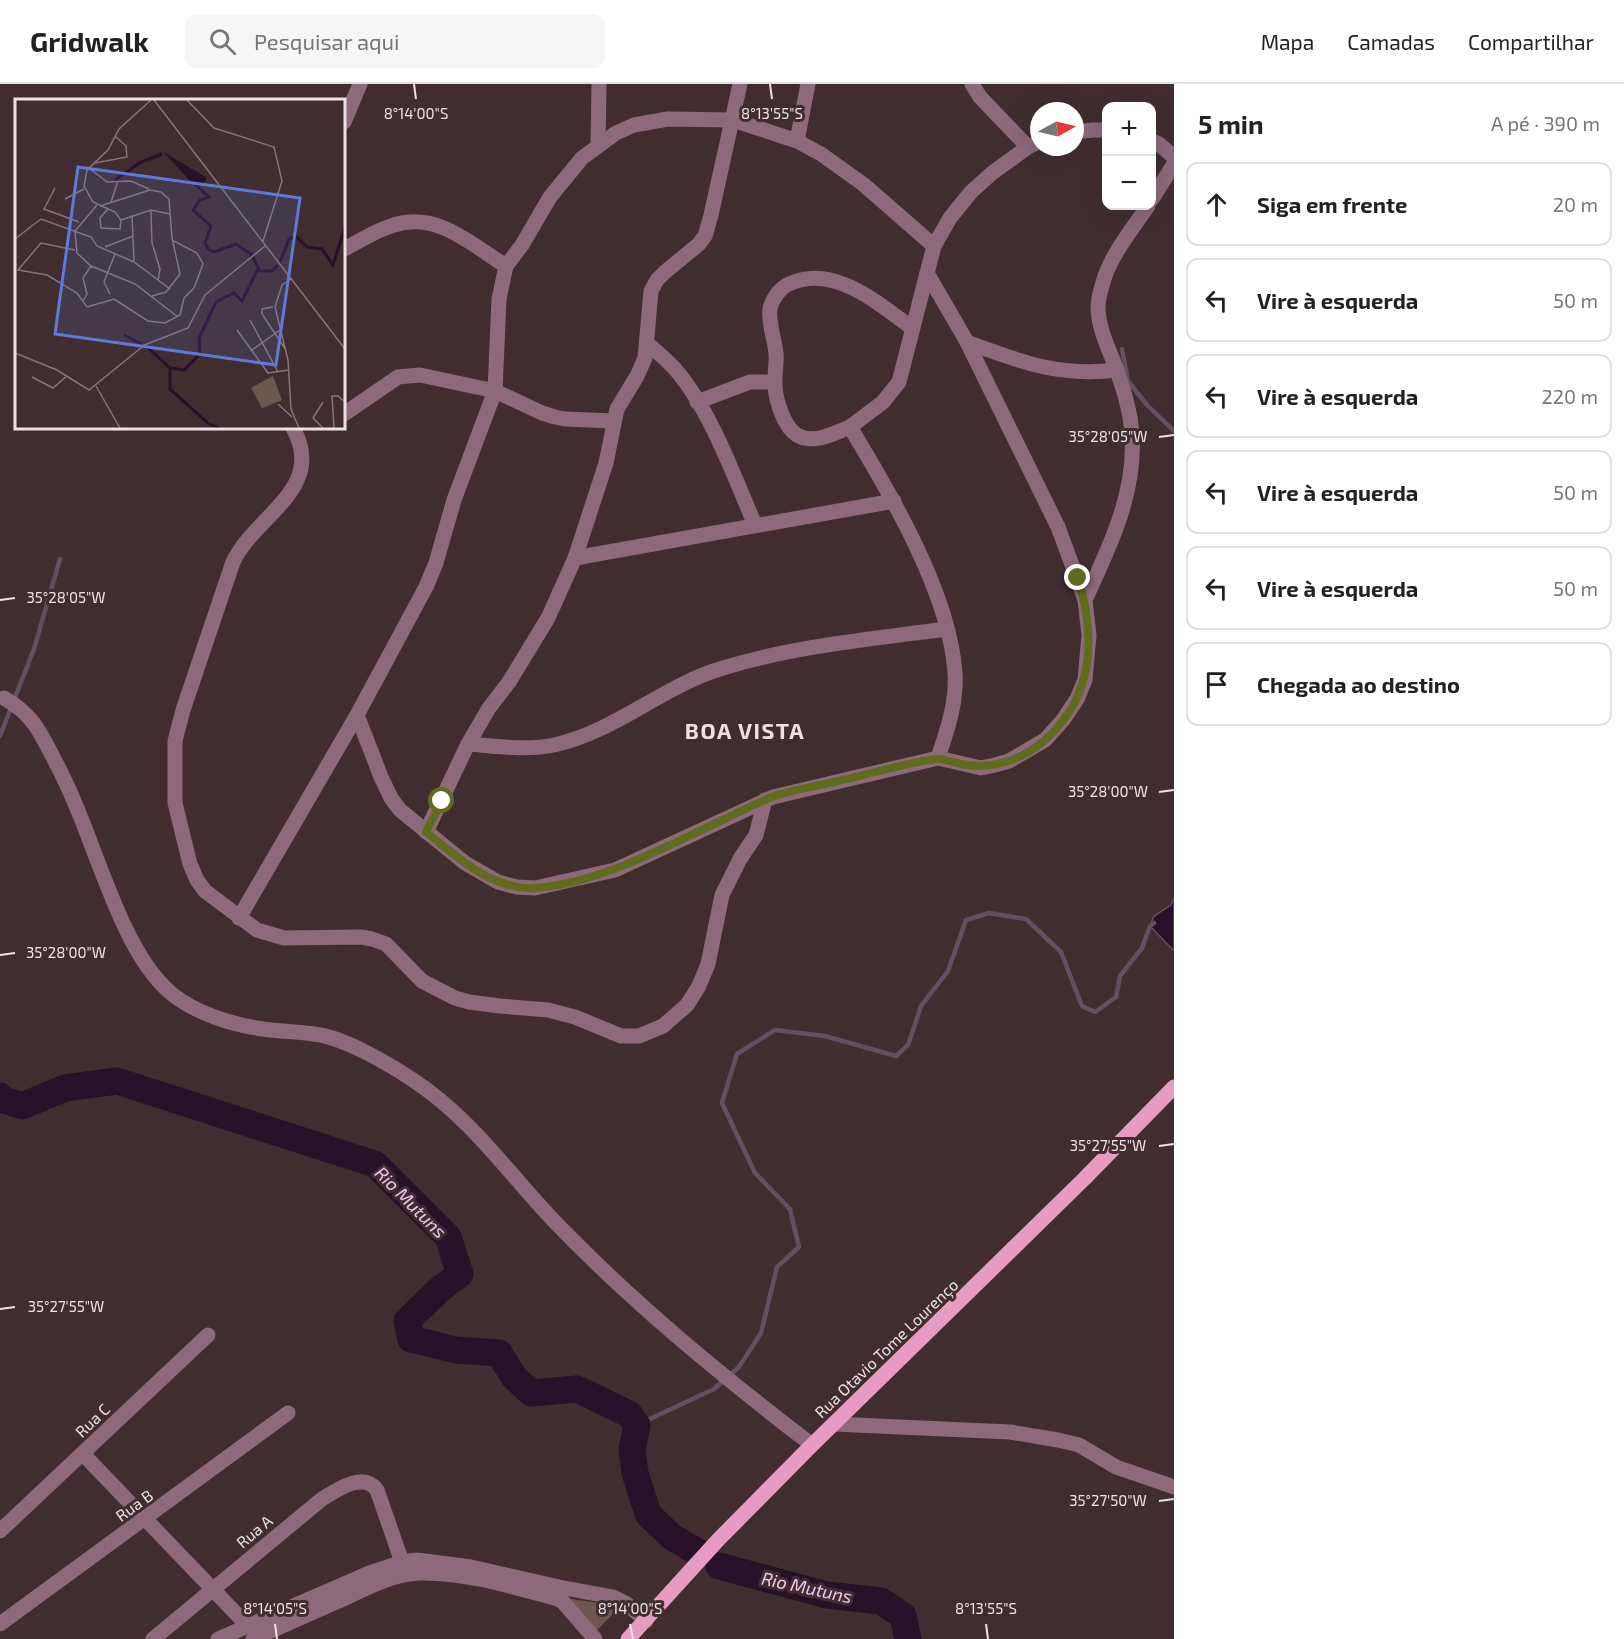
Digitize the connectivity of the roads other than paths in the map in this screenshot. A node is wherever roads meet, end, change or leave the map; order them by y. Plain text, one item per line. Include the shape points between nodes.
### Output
1 (360, 84) edge
2 (599, 84) edge
3 (740, 84) edge
4 (808, 84) edge
5 (972, 84) edge
6 (345, 120) edge
7 (734, 120) junction
8 (1102, 130) edge
9 (1084, 131) edge
10 (797, 141) junction
11 (1030, 142) edge
12 (1156, 144) edge
13 (598, 145) junction
14 (1030, 147) edge
15 (1174, 157) edge
16 (1174, 164) edge
17 (1156, 193) edge
18 (1146, 210) edge
19 (934, 246) junction
20 (345, 249) edge
21 (506, 266) junction
22 (927, 273) junction
23 (912, 328) junction
24 (967, 342) junction
25 (647, 343) junction
26 (1116, 370) junction
27 (775, 382) junction
28 (495, 391) junction
29 (698, 402) junction
30 (345, 413) edge
31 (613, 421) junction
32 (850, 426) junction
33 (294, 429) edge
34 (894, 501) junction
35 (755, 525) junction
36 (575, 558) junction
37 (1085, 600) junction
38 (946, 628) junction
39 (4, 698) dead end
40 (357, 715) junction
41 (468, 744) junction
42 (938, 758) junction
43 (765, 800) junction
44 (426, 832) junction
45 (240, 918) junction
46 (1174, 1087) edge
47 (208, 1335) dead end
48 (288, 1413) dead end
49 (834, 1424) junction
50 (812, 1445) junction
51 (83, 1454) junction
52 (1174, 1486) edge
53 (147, 1518) junction
54 (0, 1531) edge
55 (402, 1562) junction
56 (499, 1578) junction
57 (214, 1588) junction
58 (307, 1608) junction
59 (646, 1621) junction
60 (0, 1624) edge
61 (251, 1633) edge
62 (153, 1639) edge
63 (218, 1639) edge
64 (595, 1639) edge
65 (628, 1639) edge

1 - 6 street
2 - 13 street
3 - 7 street
4 - 10 street
5 - 11 street via 980,97
7 - 10 street
7 - 13 street via 649,121 616,133
7 - 25 street via 705,236 657,280 651,291
8 - 9 street
10 - 19 street via 863,184
12 - 15 street
13 - 21 street via 550,197
14 - 19 street via 971,192
16 - 17 street
18 - 26 street via 1106,274 1100,293 1100,320
19 - 22 street
20 - 21 street via 393,225 430,222
21 - 28 street via 499,299
22 - 23 street
22 - 24 street
23 - 27 street via 875,300 843,284 808,279 790,283 775,297 770,311
23 - 32 street via 899,381 884,402
24 - 26 street via 1070,373
24 - 37 street via 1058,527
25 - 29 street via 675,369
25 - 31 street via 641,367
26 - 37 street via 1130,414 1129,482 1112,542
27 - 29 street via 744,384
27 - 32 street via 783,415 795,434 817,439
28 - 30 street via 436,377 403,376
28 - 31 street via 555,417
28 - 40 street via 426,587
29 - 35 street
31 - 36 street via 606,463
32 - 34 street
33 - 45 street via 302,446 298,478 233,562 175,741 175,802 190,864 205,891
34 - 35 street
34 - 38 street via 929,578
35 - 36 street
36 - 41 street via 536,639
37 - 42 street via 1089,635 1085,680 1057,727 1009,762 981,768
38 - 41 street via 810,648 720,668 592,732 551,746
38 - 42 street via 955,690
39 - 50 street via 20,707 34,723 67,782 112,900 136,950 172,994 232,1022 338,1040 414,1080 466,1124 555,1222 622,1287 734,1385
40 - 44 street via 391,798
40 - 45 street
41 - 44 street
42 - 43 street
43 - 44 street via 615,870 536,888 498,882 465,863
43 - 45 street via 756,835 722,895 708,964 699,986 687,1005 663,1026 639,1036 621,1035 548,1010 455,998 422,981 379,941 360,937 284,938 257,930
46 - 49 main road, Rua Otavio Tome Lourenço
47 - 51 street, Rua C
48 - 53 street, Rua B
49 - 50 main road, Rua Otavio Tome Lourenço
49 - 52 street via 1010,1432 1058,1440 1079,1445 1116,1467
50 - 59 main road, Rua Otavio Tome Lourenço via 718,1540
51 - 53 street
51 - 54 street, Rua C
53 - 57 street
53 - 60 street, Rua B
55 - 56 street via 434,1560
55 - 57 street, Rua A via 382,1499 373,1484 355,1482 322,1499
55 - 58 street via 369,1573
56 - 58 street via 405,1575
56 - 59 street via 613,1597
56 - 64 street via 563,1602
57 - 61 street
57 - 62 street, Rua A
58 - 61 street
59 - 65 main road, Rua Otavio Tome Lourenço
61 - 63 street

